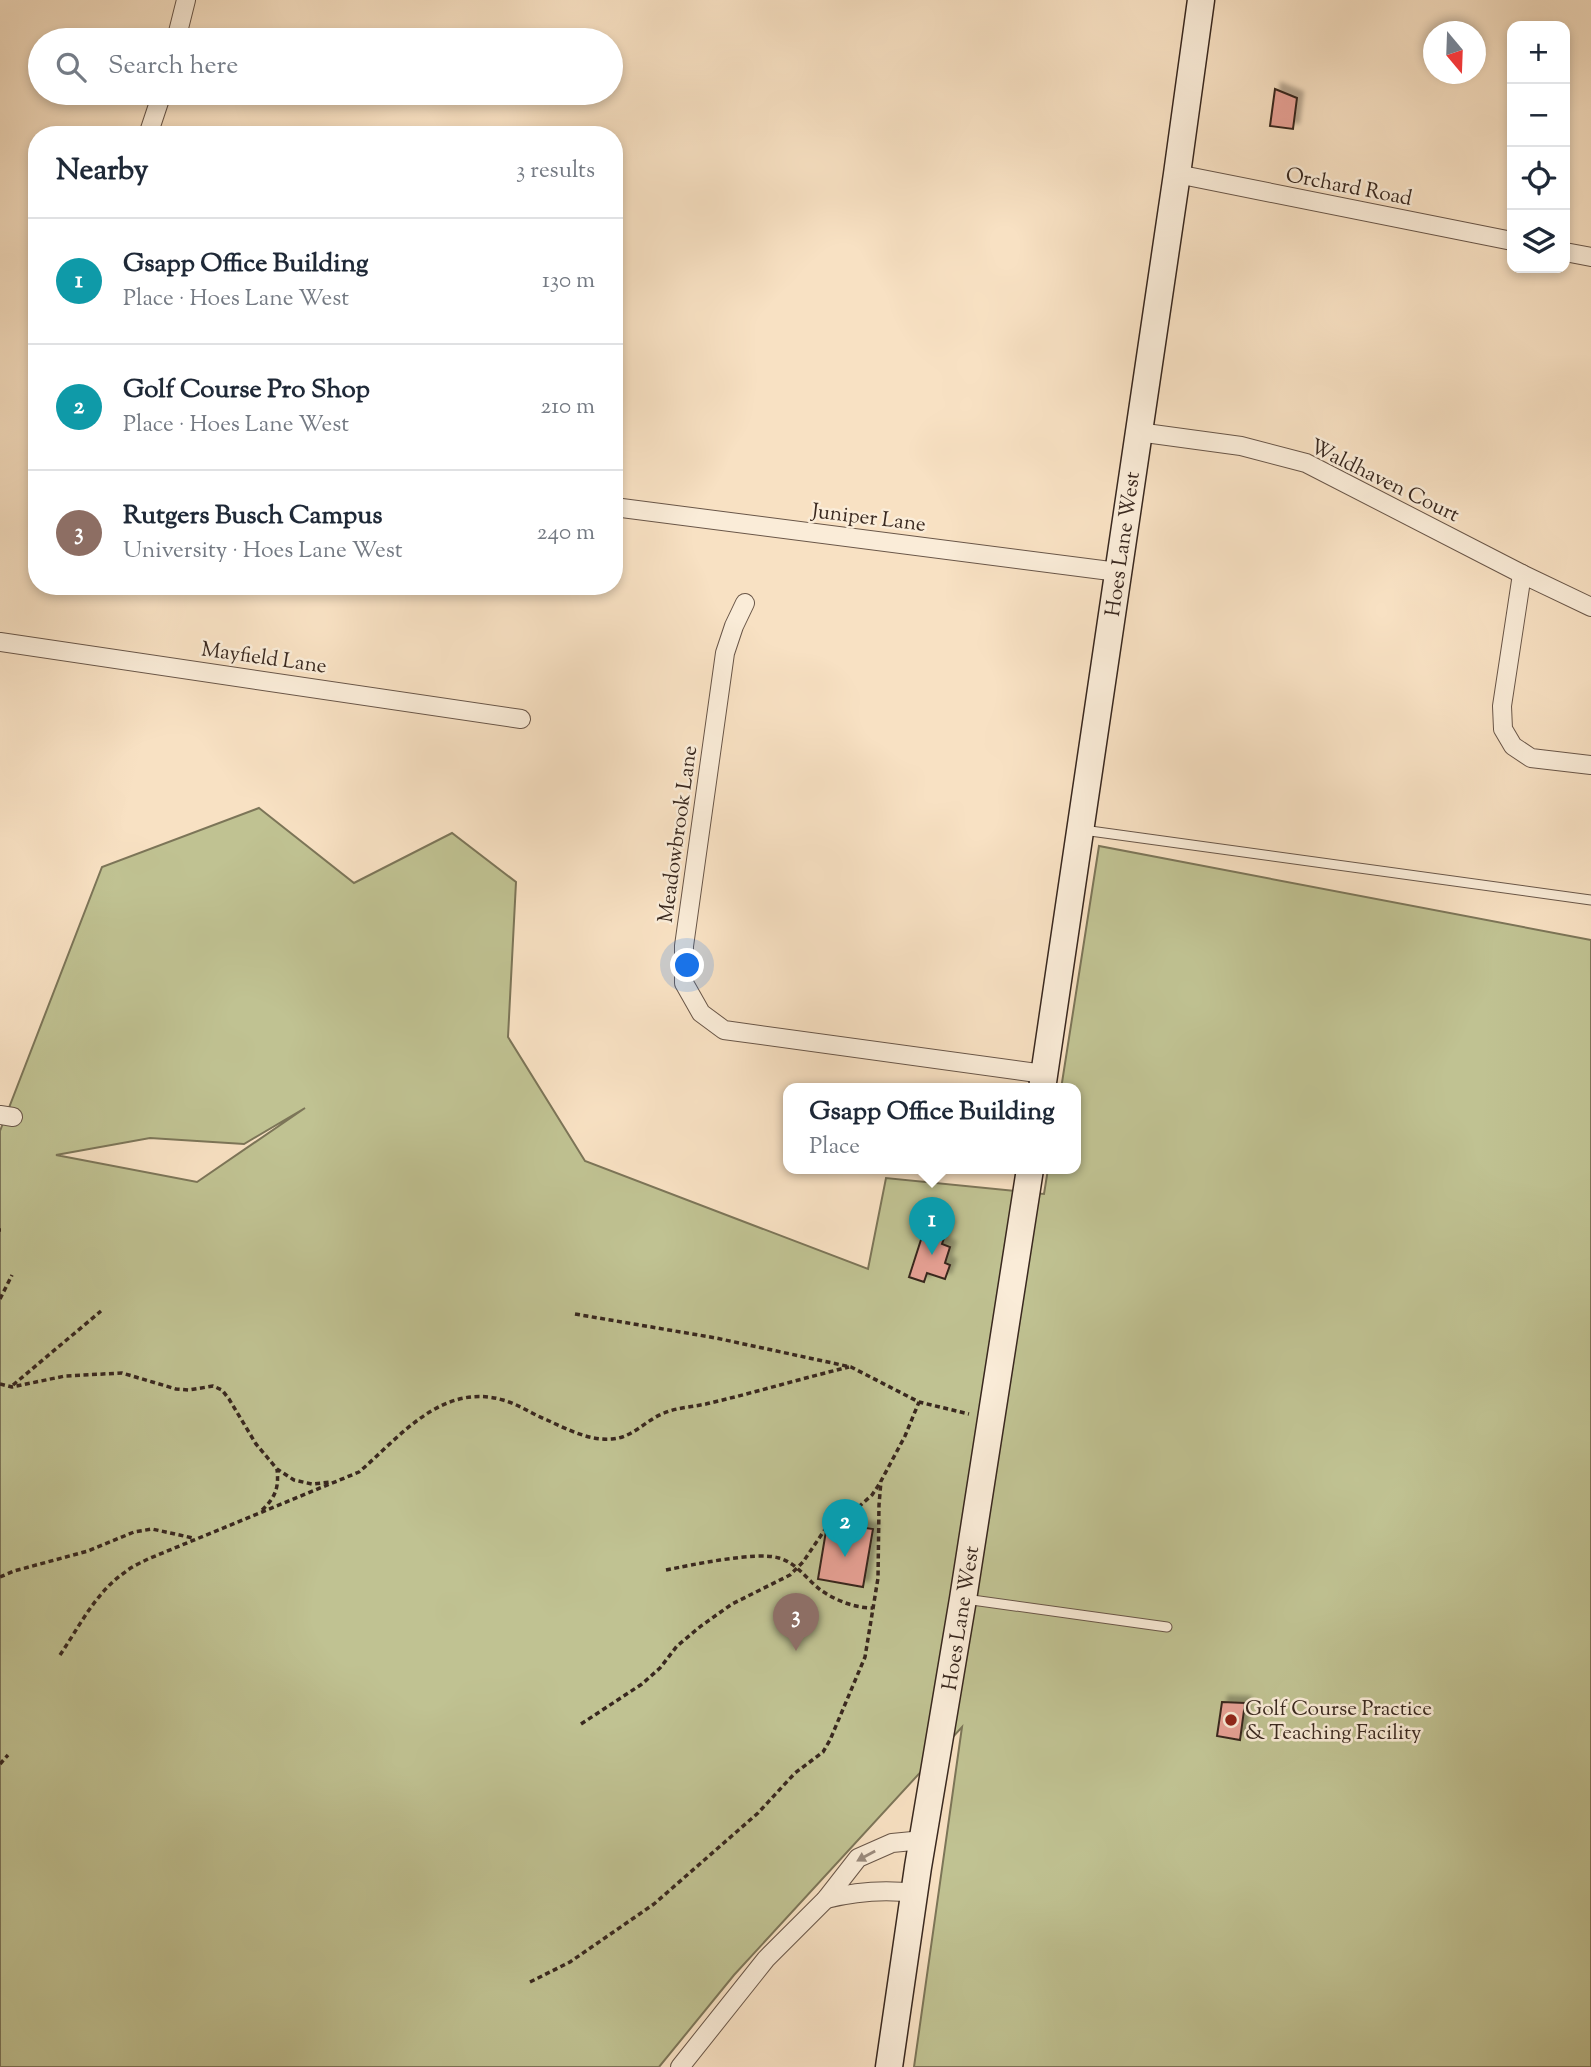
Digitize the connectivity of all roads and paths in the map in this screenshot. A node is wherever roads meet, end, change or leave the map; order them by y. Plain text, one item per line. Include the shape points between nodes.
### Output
1 (186, 0) edge
2 (1200, 0) edge
3 (179, 28) edge
4 (158, 105) edge
5 (151, 126) edge
6 (1177, 174) junction
7 (1507, 241) edge
8 (1570, 253) edge
9 (1591, 257) edge
10 (1138, 432) junction
11 (623, 509) edge
12 (1118, 572) junction
13 (1522, 574) junction
14 (745, 603) dead end
15 (1591, 607) edge
16 (0, 642) edge
17 (521, 719) dead end
18 (1591, 765) edge
19 (1081, 830) junction
20 (1591, 900) edge
21 (1043, 1081) edge
22 (1029, 1174) edge
23 (12, 1275) dead end
24 (0, 1299) edge
25 (101, 1311) dead end
26 (575, 1314) dead end
27 (849, 1367) junction
28 (0, 1384) edge
29 (12, 1387) junction
30 (919, 1402) junction
31 (991, 1419) junction
32 (277, 1469) junction
33 (881, 1481) junction
34 (337, 1482) junction
35 (260, 1511) junction
36 (195, 1539) junction
37 (798, 1569) junction
38 (666, 1570) dead end
39 (0, 1577) edge
40 (964, 1599) junction
41 (873, 1608) junction
42 (1167, 1627) dead end
43 (60, 1655) dead end
44 (580, 1724) dead end
45 (8, 1755) dead end
46 (0, 1763) edge
47 (923, 1840) junction
48 (915, 1893) junction
49 (827, 1899) junction
50 (530, 1982) dead end
51 (680, 2067) edge
52 (889, 2067) edge

1 - 3 street
2 - 6 street, Hoes Lane West
4 - 5 street
6 - 7 street, Orchard Road
6 - 10 street, Hoes Lane West
8 - 9 street
10 - 12 street, Hoes Lane West
10 - 13 street, Waldhaven Court via 1241,446 1306,463
11 - 12 street, Juniper Lane
12 - 19 street, Hoes Lane West
13 - 15 street, Waldhaven Court
13 - 18 street via 1502,706 1503,729 1513,746 1531,758
14 - 21 street, Meadowbrook Lane via 725,653 684,946 684,983 701,1013 724,1030
16 - 17 street, Mayfield Lane
19 - 20 lane
19 - 21 street, Hoes Lane West
22 - 31 street, Hoes Lane West
23 - 24 path
25 - 29 path
26 - 27 path
27 - 30 path
27 - 34 path via 672,1410 614,1440 575,1433 503,1400 450,1401 399,1433 359,1472
28 - 29 path
29 - 32 path via 65,1376 122,1373 176,1389 213,1386 229,1399
30 - 31 path
30 - 33 path
31 - 40 street, Hoes Lane West
32 - 34 path via 312,1484
32 - 35 path via 276,1494
33 - 37 path via 854,1511 826,1528
33 - 41 path
34 - 35 path
35 - 36 path
36 - 39 path via 152,1529 134,1532
36 - 43 path via 124,1573 100,1596
37 - 38 path via 768,1556
37 - 41 path via 823,1591 846,1603
37 - 44 path via 701,1626 642,1684
40 - 42 lane
40 - 47 street, Hoes Lane West
41 - 50 path via 859,1674 822,1752 654,1904 570,1962
45 - 46 path
47 - 48 street, Hoes Lane West
47 -> 49 street via 892,1843 858,1858
48 - 49 street via 855,1892
48 - 52 street, Hoes Lane West
49 - 51 street via 766,1959

